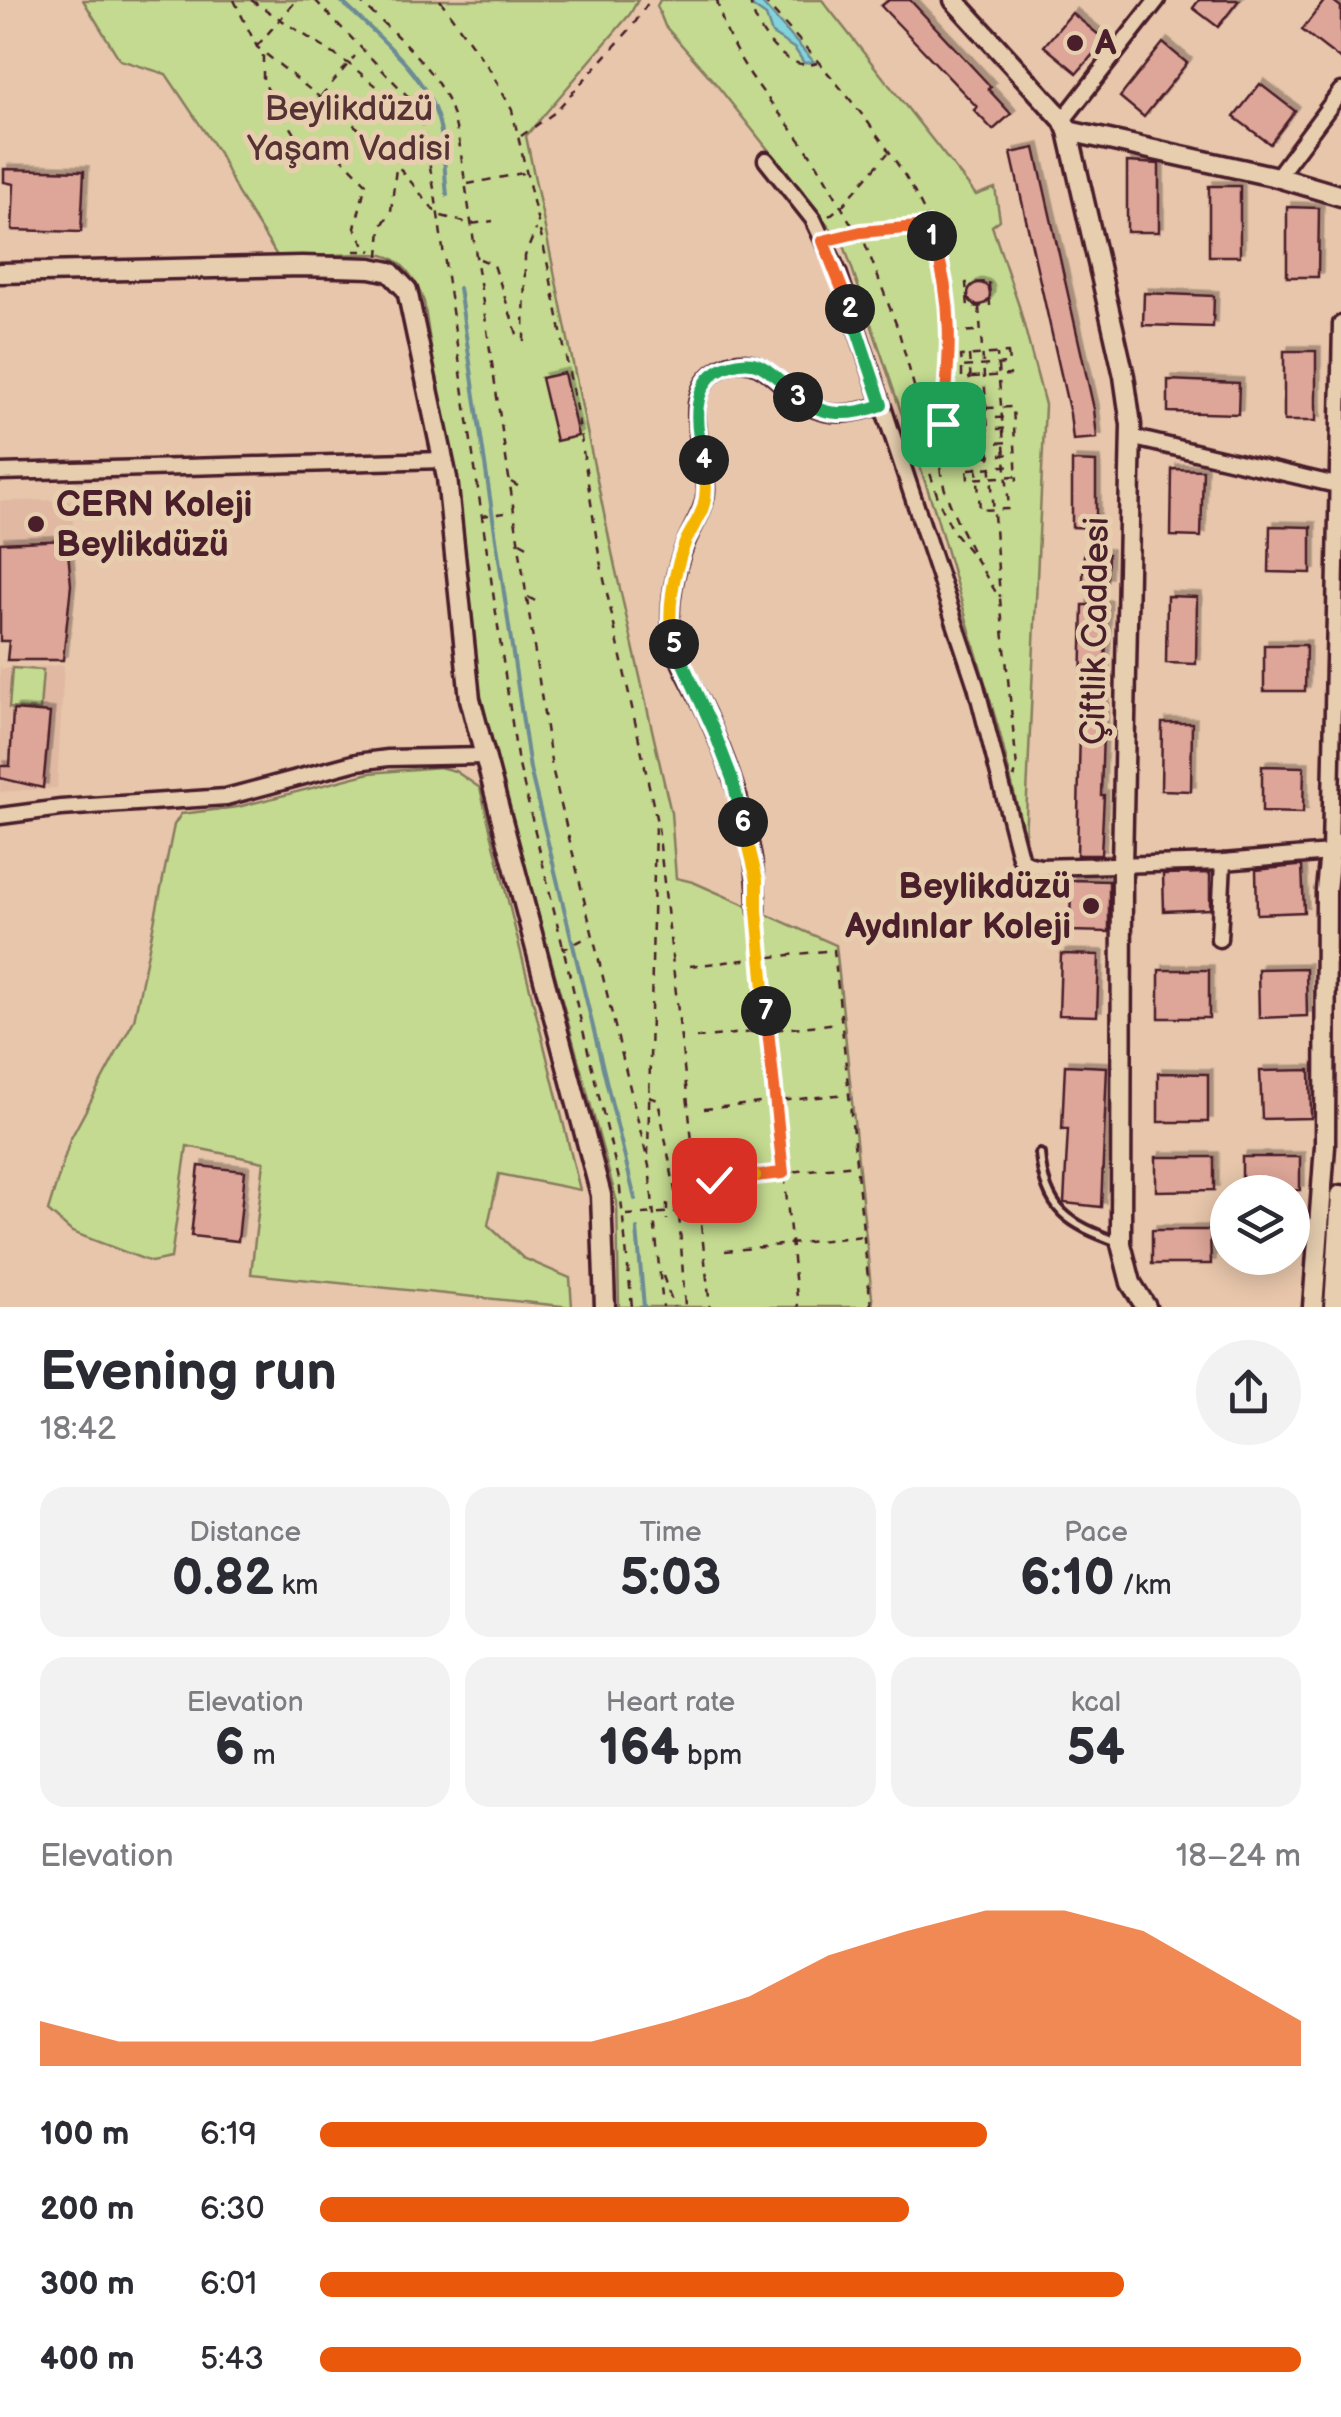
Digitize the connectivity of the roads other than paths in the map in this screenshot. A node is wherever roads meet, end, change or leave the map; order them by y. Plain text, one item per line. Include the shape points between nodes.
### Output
1 (954, 0) edge
2 (1157, 0) edge
3 (1341, 91) edge
4 (1066, 125) junction
5 (766, 160) dead end
6 (1277, 178) junction
7 (1341, 196) edge
8 (0, 274) edge
9 (1341, 324) edge
10 (882, 405) junction
11 (1130, 437) junction
12 (444, 460) junction
13 (0, 472) edge
14 (1339, 485) edge
15 (484, 756) junction
16 (0, 816) edge
17 (1337, 852) edge
18 (1223, 862) junction
19 (1122, 866) junction
20 (757, 911) road end
21 (1220, 939) dead end
22 (1040, 1154) dead end
23 (1341, 1195) edge
24 (1121, 1244) junction
25 (1338, 1286) edge
26 (605, 1307) edge
27 (1146, 1307) edge
28 (1313, 1307) edge
29 (1334, 1307) edge

1 - 4 street, Çiftlik Caddesi
2 - 4 street
3 - 6 street
4 - 6 street
4 - 11 street, Çiftlik Caddesi via 1124,376
5 - 10 street via 813,219 838,272
6 - 7 street
8 - 12 street via 302,266 390,272 412,306
9 - 14 street
10 - 19 street via 976,686 1020,857 1040,868
10 - 20 street via 857,414 812,408 759,364 742,362 712,376 697,400 706,494 674,586 672,637 732,778 757,880
11 - 14 street
11 - 19 street, Çiftlik Caddesi
12 - 13 street
12 - 15 street via 470,699
14 - 17 street
15 - 16 street via 358,762 226,798
15 - 26 street via 601,1195
17 - 18 street
17 - 28 street via 1326,890 1324,1146
18 - 19 street
18 - 21 street
19 - 24 street, Çiftlik Caddesi
22 - 24 lane via 1042,1179 1067,1220
23 - 25 street
24 - 27 street, Çiftlik Caddesi via 1131,1283
25 - 29 street

